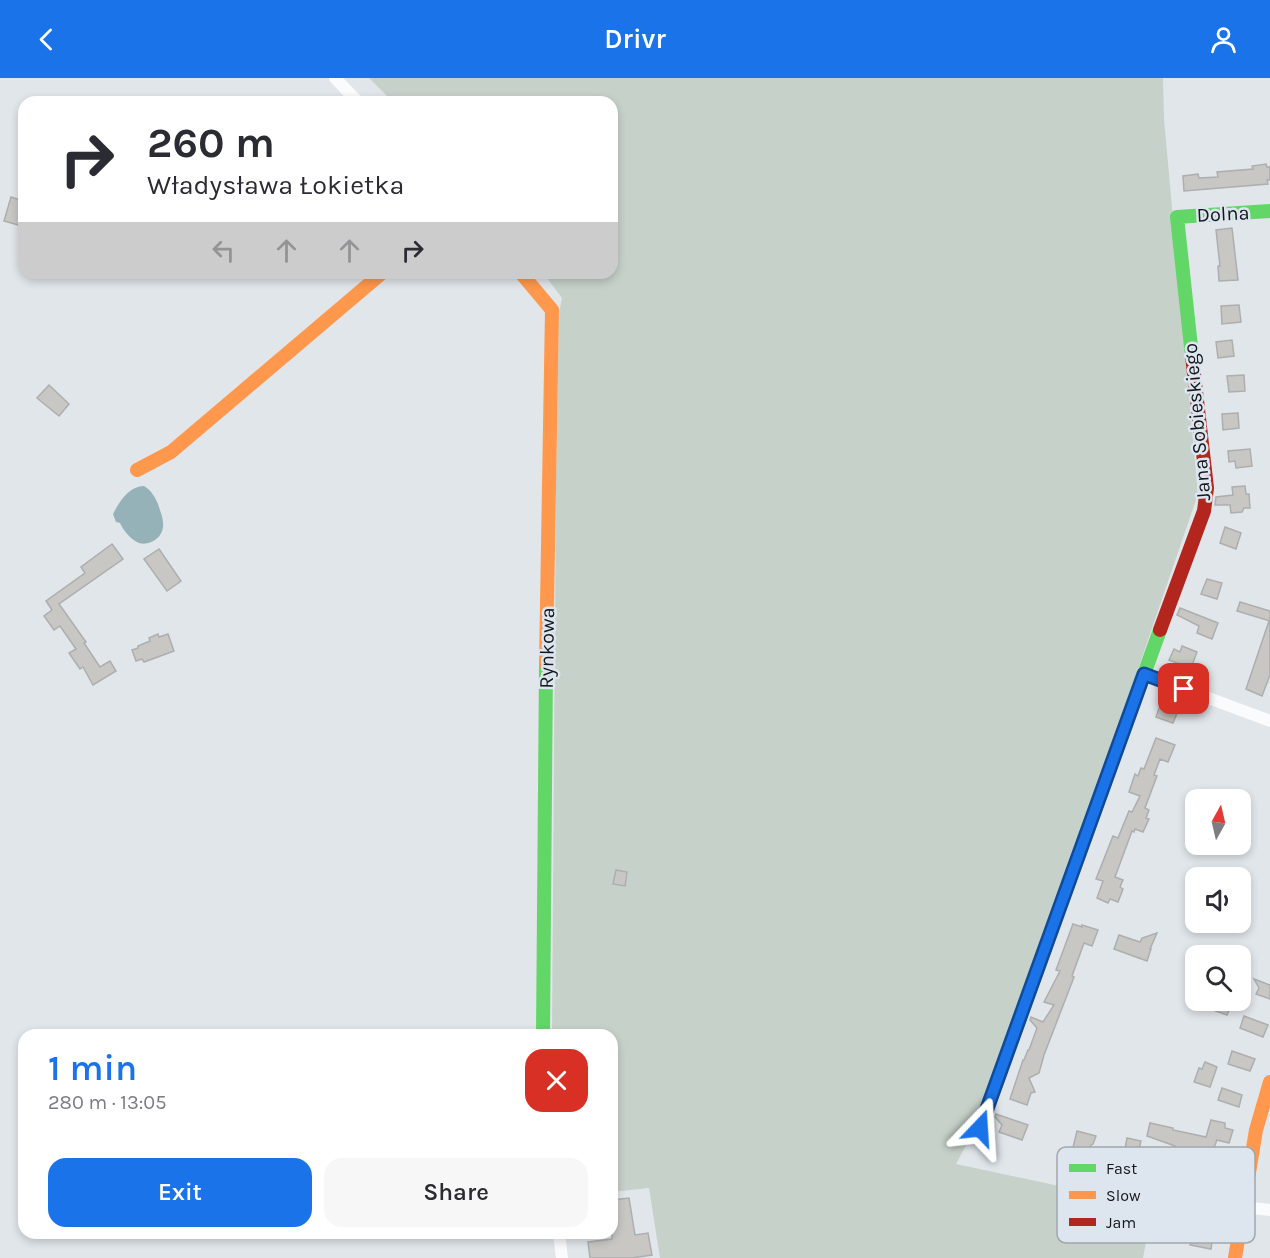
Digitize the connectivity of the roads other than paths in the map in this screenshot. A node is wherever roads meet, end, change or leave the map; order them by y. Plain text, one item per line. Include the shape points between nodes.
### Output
1 (335, 78) edge
2 (352, 96) edge
3 (1270, 211) edge
4 (1177, 217) joint
5 (375, 279) edge
6 (526, 279) edge
7 (137, 470) dead end
8 (1144, 674) junction
9 (1270, 721) edge
10 (543, 1029) edge
11 (1270, 1082) edge
12 (980, 1128) dead end
13 (1253, 1147) edge
14 (1255, 1208) edge
15 (1270, 1210) edge
16 (560, 1239) edge
17 (1237, 1243) edge
18 (562, 1258) edge
19 (1235, 1258) edge

1 - 2 street
3 - 4 street, Dolna
4 - 8 street, Jana Sobieskiego via 1207,496
5 - 7 street via 171,452
6 - 10 street, Rynkowa via 552,310
8 - 9 street
8 - 12 street, Jana Sobieskiego
11 - 13 street
14 - 15 street
16 - 18 street
17 - 19 street

